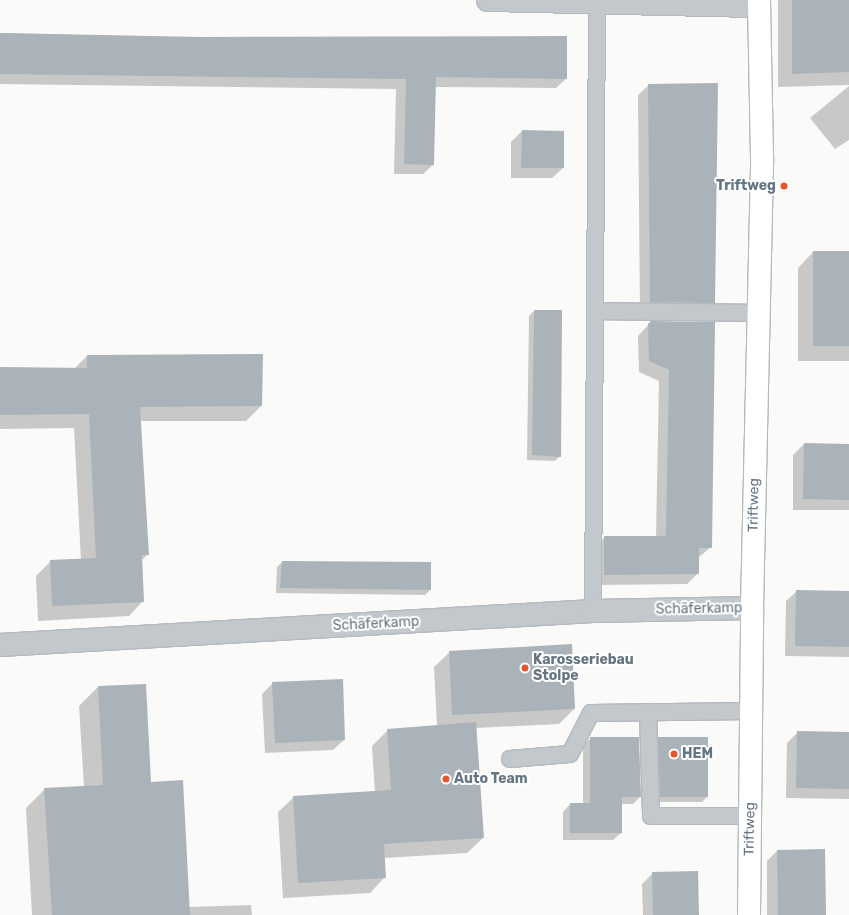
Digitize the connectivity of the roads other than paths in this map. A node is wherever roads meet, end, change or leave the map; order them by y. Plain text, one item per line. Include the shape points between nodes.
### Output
1 (488, 0) edge
2 (602, 3) edge
3 (759, 3) edge
4 (595, 311) junction
5 (758, 313) junction
6 (752, 608) junction
7 (592, 611) junction
8 (0, 645) edge
9 (752, 711) junction
10 (648, 712) junction
11 (510, 759) dead end
12 (750, 816) junction
13 (749, 915) edge

1 - 2 street
2 - 3 street
2 - 4 lane
3 - 5 main road, Triftweg via 762,157
4 - 5 lane
4 - 7 lane
5 - 6 main road, Triftweg
6 - 7 street, Schäferkamp
6 - 9 main road, Triftweg
7 - 8 street, Schäferkamp
9 - 10 lane
9 - 12 main road, Triftweg
10 - 11 lane via 591,713 570,754
10 - 12 lane via 651,816
12 - 13 main road, Triftweg

